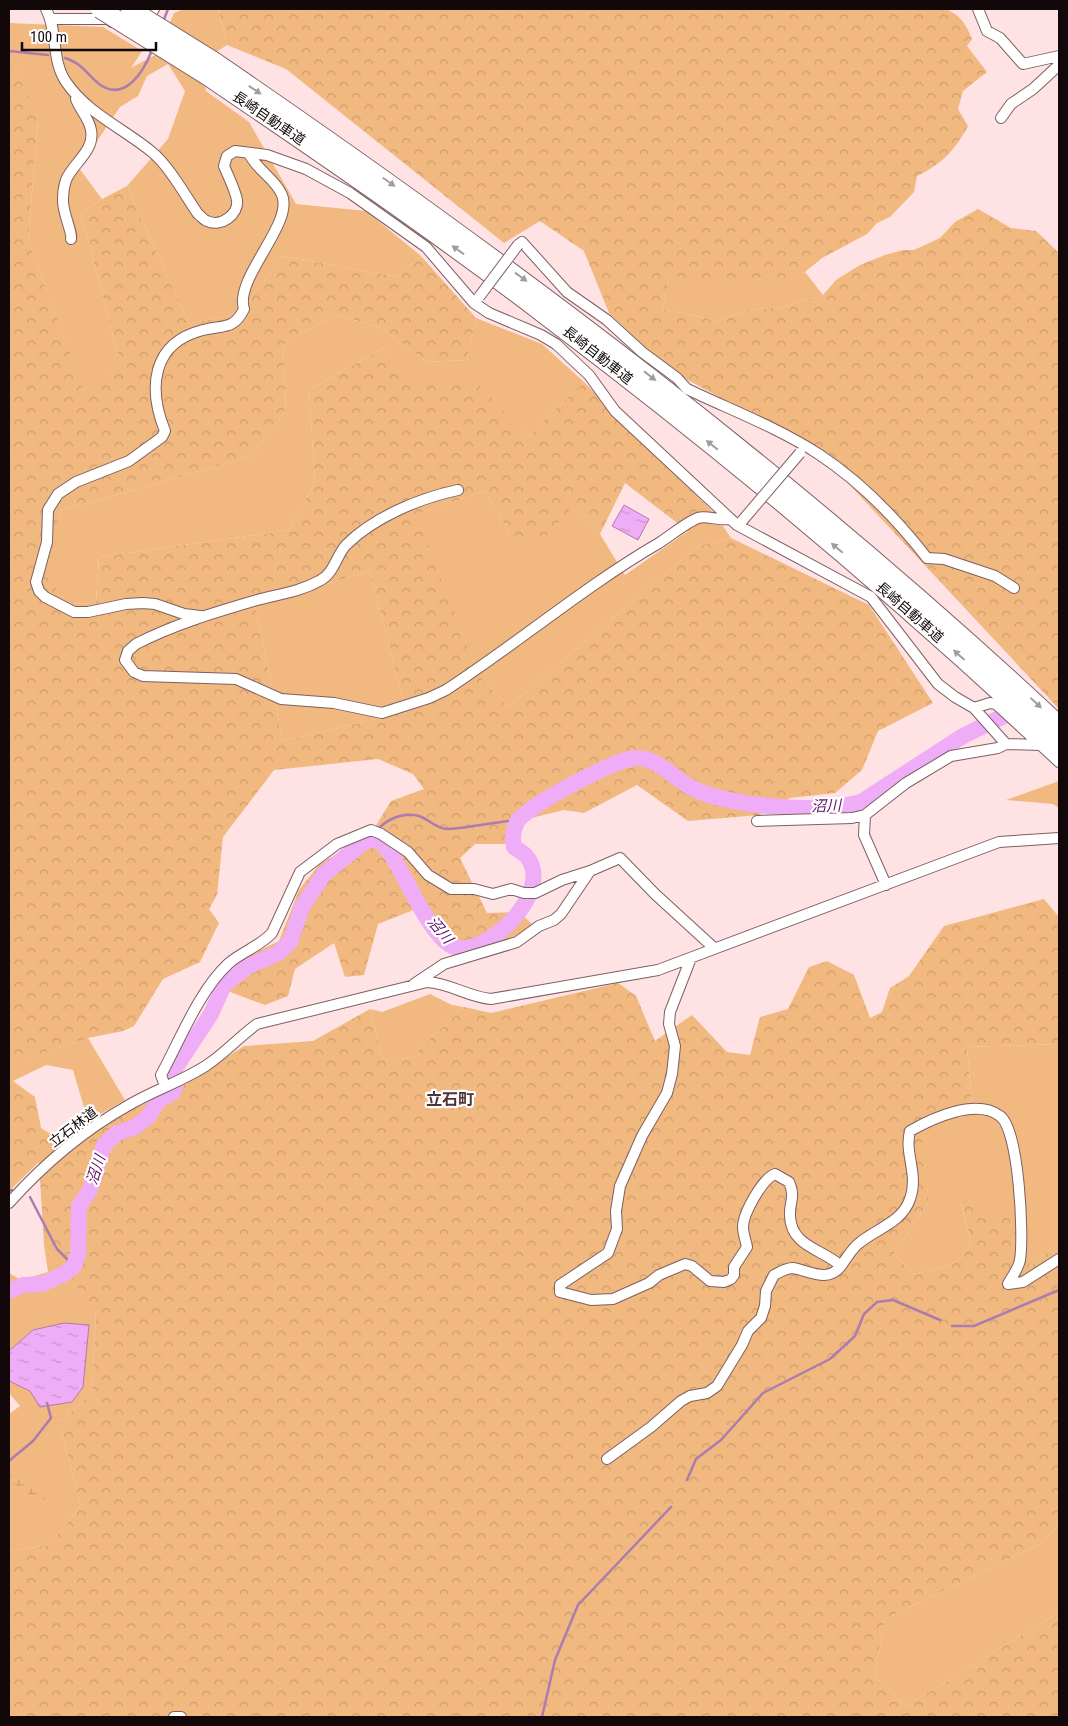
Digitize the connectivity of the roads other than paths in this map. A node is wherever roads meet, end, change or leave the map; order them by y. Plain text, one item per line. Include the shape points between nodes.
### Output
1 (46, 9) edge
2 (100, 9) edge
3 (130, 9) edge
4 (154, 9) edge
5 (978, 9) edge
6 (52, 19) junction
7 (1059, 56) edge
8 (1059, 65) edge
9 (211, 69) junction
10 (74, 93) junction
11 (1001, 118) dead end
12 (249, 153) junction
13 (71, 239) dead end
14 (476, 300) junction
15 (802, 449) junction
16 (458, 490) dead end
17 (737, 522) junction
18 (1014, 588) dead end
19 (200, 616) junction
20 (974, 708) junction
21 (1059, 725) edge
22 (1006, 744) junction
23 (1040, 745) junction
24 (1059, 747) edge
25 (1059, 762) edge
26 (865, 815) junction
27 (757, 821) dead end
28 (1059, 838) edge
29 (590, 871) junction
30 (886, 885) junction
31 (714, 948) junction
32 (691, 958) junction
33 (414, 985) junction
34 (165, 1086) junction
35 (9, 1203) edge
36 (1059, 1259) edge
37 (841, 1266) junction
38 (608, 1459) dead end
39 (174, 1717) edge
40 (181, 1717) edge

1 - 6 street
2 - 9 highway, 長崎自動車道, bridge
3 - 9 highway, 長崎自動車道, bridge
4 - 6 street via 137,38 108,19
5 - 7 street via 986,31 1000,38 1023,64
6 - 10 street via 60,69
8 - 11 street via 1011,104
9 -> 21 highway, 長崎自動車道 via 387,180 628,358 813,508
24 -> 9 highway, 長崎自動車道 via 803,520 618,370
10 - 12 street via 92,111 153,152 198,214 214,224 234,214 237,208 237,199 224,166 227,156 235,151
10 - 13 street via 91,132 90,143 67,179 64,192 63,212
12 - 14 street via 266,154 299,166 350,193 426,247
12 - 19 street via 283,196 283,210 241,299 244,308 240,318 226,327 203,330 180,340 168,350 159,362 157,376 158,414 165,431 162,437 129,461 76,482 58,494 48,510 46,542 36,582 39,592 45,597 74,612 143,602
14 - 15 street, bridge via 522,242 567,292 607,320 687,389
14 - 17 street via 489,313 556,344 589,375 615,411
15 - 17 street, bridge
15 - 18 street via 821,456 873,496 927,558 944,559 986,573
16 - 19 street via 438,494 374,524 345,546 327,576 316,583
17 - 19 street via 707,517 691,521 446,690 382,712 334,703 282,699 236,679 144,676 128,666 124,656 136,644
17 - 20 street via 871,598 938,684
20 - 22 street
20 - 23 street via 990,703 1001,709
22 - 23 street
22 - 26 street via 950,756 906,783
23 - 25 street
26 - 27 street
26 - 30 street via 864,835
28 - 30 street via 999,842
29 - 31 street via 620,858
29 - 33 street via 554,920 539,926 517,942 444,964
29 - 34 street via 530,893 511,889 493,894 474,889 451,889 428,875 408,852 371,830 337,844 300,872 272,933 228,964 210,984 161,1075
30 - 31 street
31 - 32 street
32 - 33 street via 658,970 491,999 478,998 438,982
32 - 37 street via 670,1012 669,1024 675,1046 667,1093 642,1136 620,1186 617,1229 608,1253 573,1274 560,1285 560,1292 591,1300 613,1299 685,1264 710,1281 731,1279 734,1267 747,1247 744,1220 763,1182 775,1174 789,1182 792,1190 790,1215 798,1239
33 - 34 street, 立石林道 via 257,1024 207,1065
34 - 35 street, 立石林道 via 95,1125 46,1165
36 - 37 street via 1023,1282 1008,1284 1017,1270 1022,1241 1011,1136 1008,1123 1001,1116 991,1110 980,1109 944,1114 910,1131 908,1141 914,1178 910,1201 896,1220 857,1244
37 - 38 street via 837,1272 827,1275 792,1268 774,1275 766,1291 761,1318 748,1331 717,1386 681,1401
39 - 40 street

